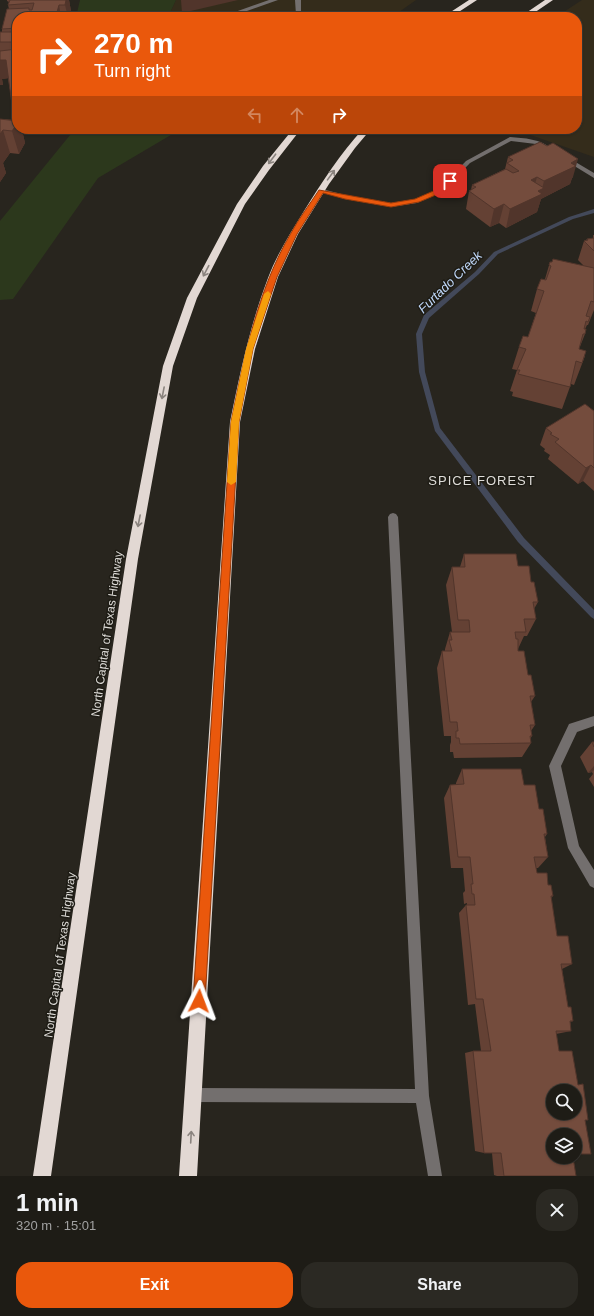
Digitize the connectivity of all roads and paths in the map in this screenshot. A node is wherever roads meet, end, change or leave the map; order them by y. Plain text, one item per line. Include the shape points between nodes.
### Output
1 (276, 0) edge
2 (298, 0) edge
3 (474, 0) edge
4 (550, 0) edge
5 (239, 12) edge
6 (298, 12) edge
7 (454, 12) edge
8 (531, 12) edge
9 (293, 134) edge
10 (363, 134) edge
11 (594, 176) edge
12 (322, 191) junction
13 (393, 517) dead end
14 (594, 721) edge
15 (594, 882) edge
16 (193, 1095) junction
17 (422, 1096) junction
18 (42, 1176) edge
19 (188, 1176) edge
20 (435, 1176) edge

1 - 5 lane
2 - 6 lane
3 - 7 highway
4 - 8 highway
9 -> 18 highway, North Capital of Texas Highway via 241,204 192,298 168,366 132,559
12 -> 10 highway
11 - 12 lane via 538,143 510,139 468,162 440,190 417,201 391,205 345,198
12 - 16 highway via 294,234 273,277 250,349 235,422
13 - 17 lane
14 - 15 lane via 573,728 554,766 574,848
16 - 17 lane
19 -> 16 highway
17 - 20 lane

